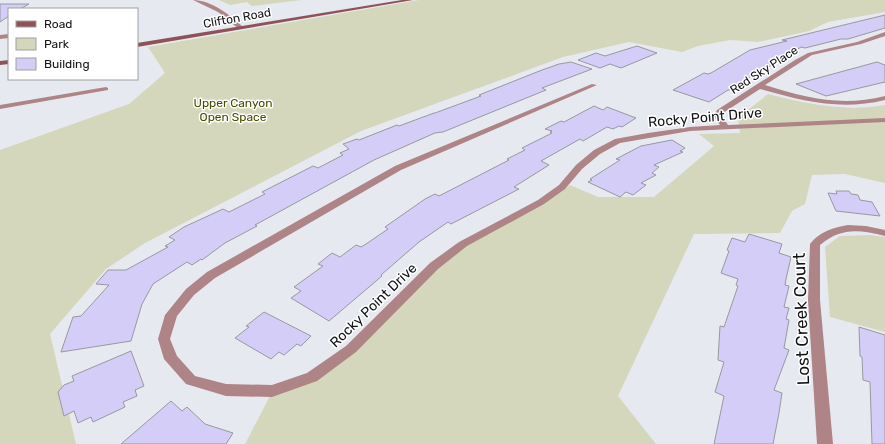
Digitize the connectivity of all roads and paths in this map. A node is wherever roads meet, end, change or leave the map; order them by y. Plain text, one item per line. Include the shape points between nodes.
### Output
1 (195, 0) edge
2 (411, 0) edge
3 (241, 28) junction
4 (885, 34) edge
5 (138, 45) edge
6 (594, 85) dead end
7 (758, 86) junction
8 (106, 89) dead end
9 (885, 98) edge
10 (0, 107) edge
11 (885, 120) edge
12 (725, 127) junction
13 (885, 233) edge
14 (825, 444) edge

1 - 3 street via 223,13
2 - 3 street, Clifton Road
3 - 5 street, Clifton Road
4 - 7 street, Red Sky Place via 860,43 810,54
6 - 12 street, Rocky Point Drive via 398,168 211,275 190,292 171,315 164,339 171,360 191,380 226,390 272,391 312,377 351,349 434,266 463,244 541,202 562,187 579,166 597,152 618,141 648,135
7 - 9 street via 809,100 835,103 855,104
7 - 12 street, Red Sky Place via 720,112 718,116
8 - 10 street
11 - 12 street, Rocky Point Drive
13 - 14 street, Lost Creek Court via 843,228 830,232 816,244 814,300

